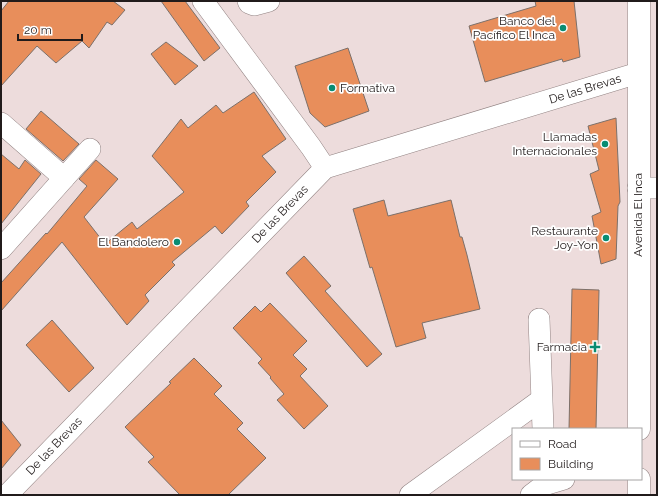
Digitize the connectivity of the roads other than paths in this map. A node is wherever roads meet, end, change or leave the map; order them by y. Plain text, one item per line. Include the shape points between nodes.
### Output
1 (203, 1) edge
2 (248, 1) edge
3 (270, 1) edge
4 (639, 1) edge
5 (638, 73) junction
6 (1, 123) edge
7 (90, 149) dead end
8 (325, 168) junction
9 (64, 178) junction
10 (648, 188) edge
11 (1, 249) edge
12 (539, 319) dead end
13 (542, 400) junction
14 (543, 428) edge
15 (639, 428) edge
16 (561, 480) edge
17 (639, 480) edge
18 (540, 486) edge
19 (6, 495) edge
20 (410, 495) edge
21 (639, 495) edge

1 - 8 street
2 - 3 street via 254,5
4 - 5 main road, Avenida El Inca
5 - 8 street, De las Brevas
5 - 10 main road, Avenida El Inca
6 - 9 street
7 - 9 street
8 - 19 street, De las Brevas
9 - 11 street
10 - 15 main road, Avenida El Inca
12 - 13 street
13 - 14 street
13 - 20 street
16 - 18 street
17 - 21 main road

